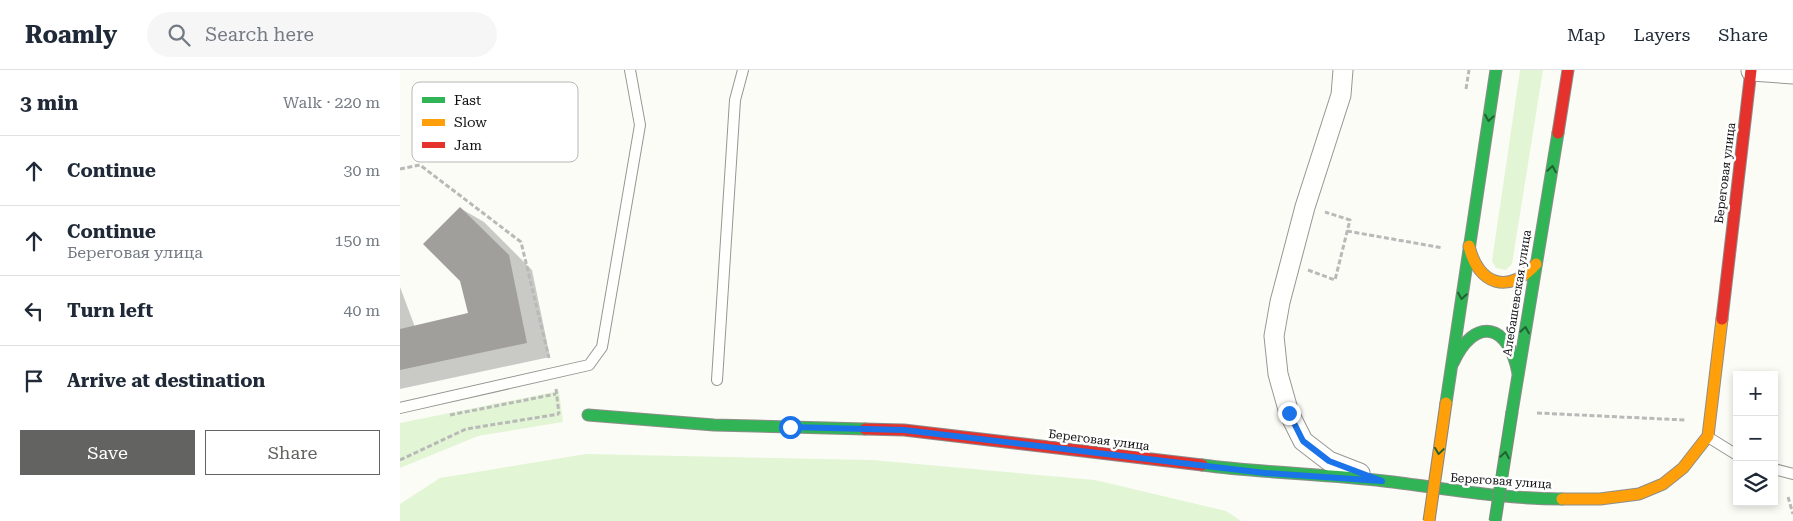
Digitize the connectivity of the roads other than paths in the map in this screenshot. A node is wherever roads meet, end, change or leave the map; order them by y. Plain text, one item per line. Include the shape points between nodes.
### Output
1 (630, 70) edge
2 (744, 70) edge
3 (1343, 70) edge
4 (1496, 70) edge
5 (1568, 70) edge
6 (1751, 71) edge
7 (1793, 74) edge
8 (1469, 246) junction
9 (1536, 264) junction
10 (1451, 368) junction
11 (1518, 373) junction
12 (717, 380) dead end
13 (400, 408) edge
14 (588, 415) road end
15 (1708, 436) junction
16 (1733, 452) edge
17 (1778, 470) edge
18 (1793, 474) edge
19 (1382, 481) junction
20 (1429, 521) edge
21 (1495, 521) edge

1 - 13 lane via 640,126 602,348 589,365
2 - 12 lane via 735,100
3 - 19 street via 1341,94 1305,207 1274,336 1278,374 1289,413 1303,441 1329,461
4 -> 8 street
9 -> 5 street, Алебашевская улица
6 - 7 street
6 - 15 street, Береговая улица
8 - 9 street via 1470,260 1477,272 1488,280 1506,283 1520,280
8 -> 10 street
11 -> 9 street, Алебашевская улица
10 - 11 street via 1464,341 1482,332 1501,336 1508,343
10 -> 20 street, bridge
21 -> 11 street, Алебашевская улица, bridge
14 - 19 street, Береговая улица via 714,425 904,430 1265,473
15 - 16 lane
15 - 19 street, Береговая улица via 1683,468 1663,484 1639,494 1600,499 1551,499 1487,495
17 - 18 lane

